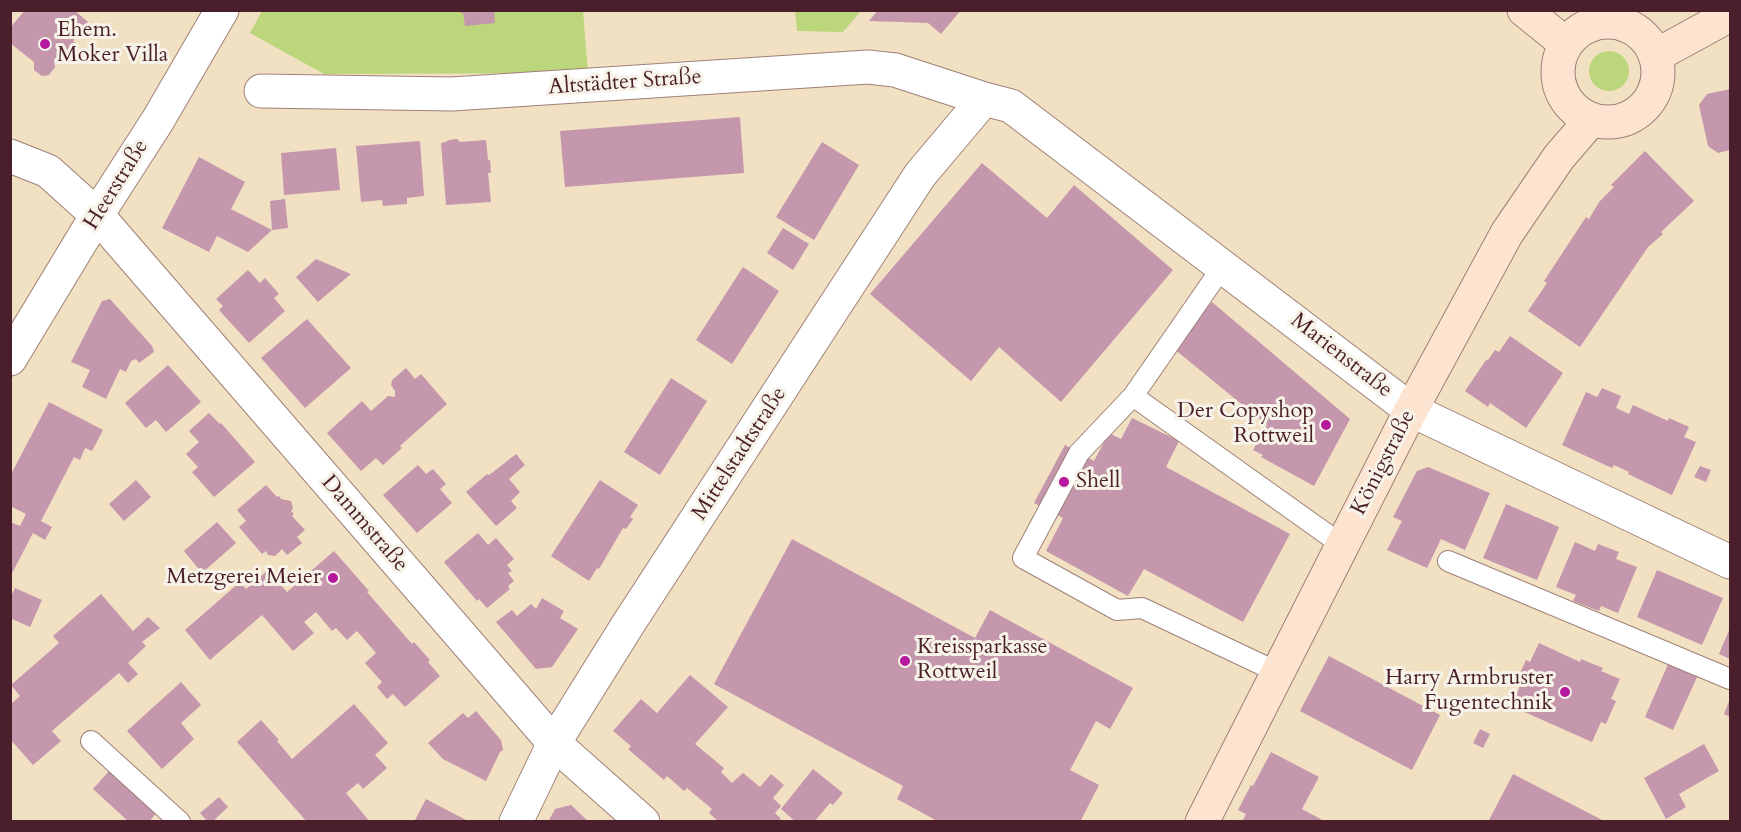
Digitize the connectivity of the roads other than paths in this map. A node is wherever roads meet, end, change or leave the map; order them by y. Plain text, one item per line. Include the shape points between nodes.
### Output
1 (222, 10) edge
2 (1524, 10) edge
3 (1731, 15) edge
4 (1566, 44) junction
5 (1655, 56) junction
6 (261, 91) dead end
7 (984, 99) junction
8 (1591, 120) junction
9 (10, 156) edge
10 (97, 215) junction
11 (1223, 266) junction
12 (10, 359) edge
13 (1133, 396) junction
14 (1411, 410) junction
15 (1342, 544) junction
16 (1448, 561) dead end
17 (1731, 562) edge
18 (1277, 672) junction
19 (1731, 679) edge
20 (91, 741) dead end
21 (554, 743) junction
22 (180, 822) edge
23 (516, 822) edge
24 (643, 822) edge
25 (1202, 822) edge

1 - 10 street, Heerstraße
2 - 4 street
3 - 5 street
4 - 5 street via 1591,25 1622,24 1648,42
4 - 8 street via 1557,73 1560,89 1567,102
5 - 8 street via 1656,87 1649,102 1623,121
6 - 7 street, Altstädter Straße via 452,94 868,67 895,70
7 - 11 street, Marienstraße via 1011,106
7 - 21 street, Mittelstadtstraße via 920,175
8 - 14 street, Königstraße via 1559,157 1507,233
9 - 10 street, Dammstraße via 48,171
10 - 12 street, Heerstraße
10 - 21 street, Dammstraße
11 - 13 lane
11 - 14 street, Marienstraße
13 - 15 lane
13 - 18 lane via 1079,453 1023,558 1117,610 1142,608
14 - 15 street, Königstraße
14 - 17 street, Marienstraße
15 - 18 street, Königstraße
16 - 19 lane
18 - 25 street, Königstraße
20 - 22 lane
21 - 23 street, Mittelstadtstraße
21 - 24 street, Dammstraße

